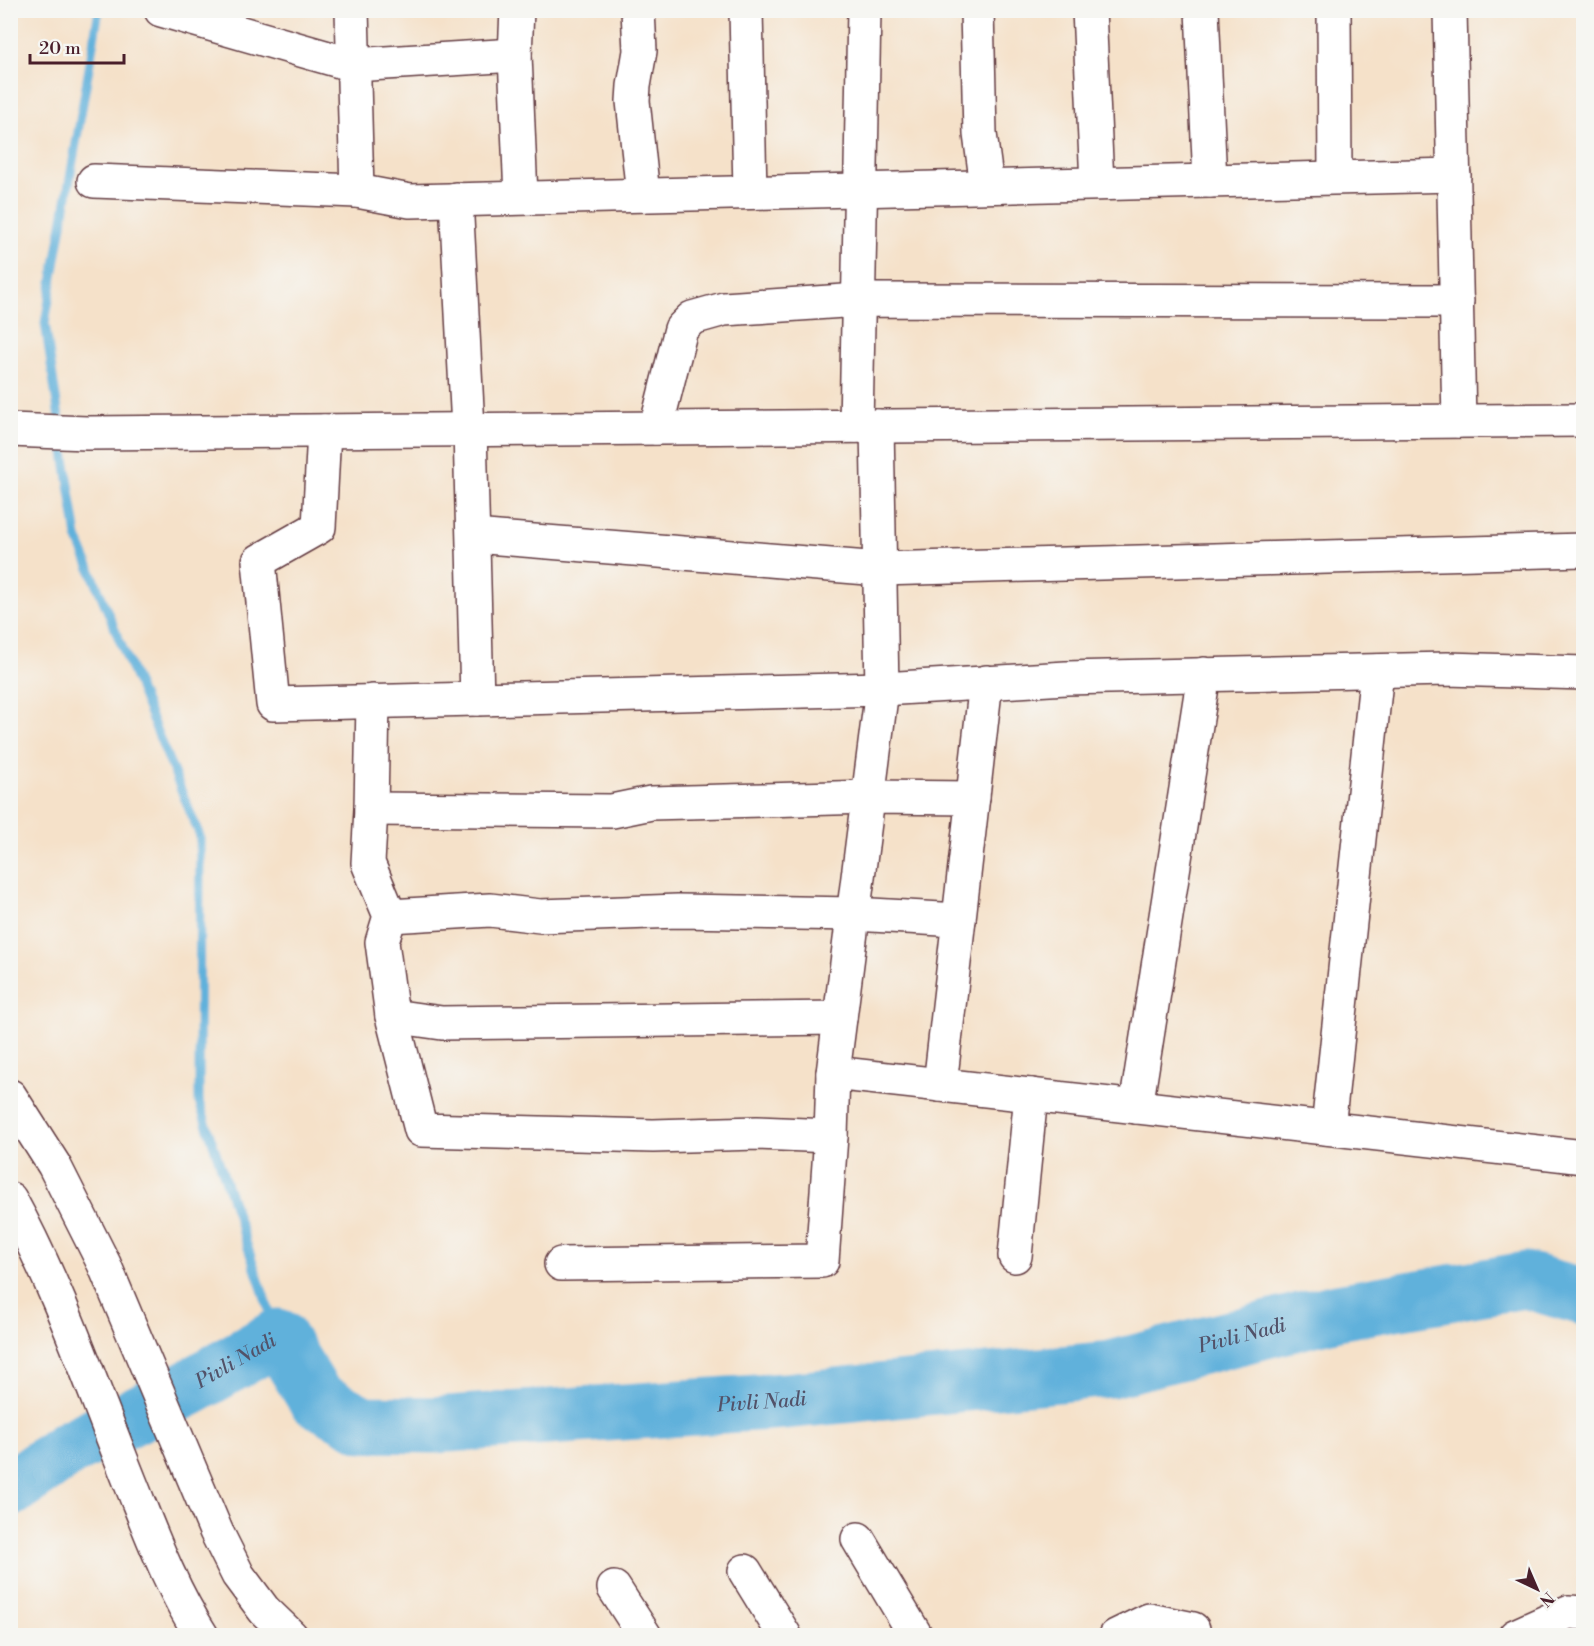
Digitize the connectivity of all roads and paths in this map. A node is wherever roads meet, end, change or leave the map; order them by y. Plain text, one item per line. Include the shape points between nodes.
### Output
1 (161, 10) edge
2 (352, 10) edge
3 (517, 10) edge
4 (638, 10) edge
5 (746, 10) edge
6 (864, 10) edge
7 (976, 10) edge
8 (1089, 10) edge
9 (1202, 10) edge
10 (1334, 10) edge
11 (1450, 10) edge
12 (515, 55) junction
13 (353, 65) junction
14 (1454, 175) junction
15 (1335, 177) junction
16 (94, 181) dead end
17 (1210, 181) junction
18 (1097, 183) junction
19 (987, 186) junction
20 (861, 189) junction
21 (357, 191) junction
22 (750, 192) junction
23 (643, 195) junction
24 (521, 198) junction
25 (456, 199) junction
26 (859, 300) junction
27 (1456, 301) junction
28 (1584, 420) edge
29 (1459, 421) junction
30 (867, 426) junction
31 (656, 428) junction
32 (10, 430) edge
33 (470, 430) junction
34 (324, 431) junction
35 (474, 536) junction
36 (1584, 550) edge
37 (880, 569) junction
38 (1377, 671) junction
39 (1584, 673) edge
40 (1204, 674) junction
41 (986, 682) junction
42 (882, 689) junction
43 (477, 699) junction
44 (373, 701) junction
45 (869, 797) junction
46 (973, 798) junction
47 (371, 809) junction
48 (854, 914) junction
49 (390, 916) junction
50 (959, 920) junction
51 (392, 1016) junction
52 (840, 1018) junction
53 (833, 1073) junction
54 (940, 1085) junction
55 (1031, 1095) junction
56 (10, 1096) edge
57 (1136, 1107) junction
58 (1328, 1128) junction
59 (831, 1136) junction
60 (1584, 1157) edge
61 (10, 1199) edge
62 (1015, 1256) dead end
63 (561, 1264) dead end
64 (858, 1539) dead end
65 (745, 1571) dead end
66 (614, 1588) dead end
67 (1584, 1613) edge
68 (202, 1635) edge
69 (291, 1635) edge
70 (645, 1635) edge
71 (785, 1635) edge
72 (916, 1635) edge
73 (1116, 1635) edge
74 (1194, 1635) edge
75 (1515, 1635) edge

1 - 13 street
2 - 13 street
3 - 12 street
4 - 23 street via 640,51 633,101
5 - 22 street
6 - 20 street
7 - 19 street via 980,134
8 - 18 street
9 - 17 street
10 - 15 street
11 - 14 street
12 - 13 street
12 - 24 street
13 - 21 street
14 - 15 street
14 - 27 street
15 - 17 street
16 - 21 street
17 - 18 street
18 - 19 street
19 - 20 street
20 - 22 street
20 - 26 street
21 - 25 street via 410,201
22 - 23 street
23 - 24 street
24 - 25 street
25 - 33 street
26 - 27 street
26 - 30 street
26 - 31 street via 724,309 692,318 681,328
27 - 29 street
28 - 29 street
29 - 30 street
30 - 31 street
30 - 37 street
31 - 33 street
32 - 34 street
33 - 34 street
33 - 35 street
34 - 44 street via 319,527 259,561 273,704
35 - 37 street
35 - 43 street
36 - 37 street
37 - 42 street
38 - 39 street
38 - 40 street
38 - 58 street
40 - 41 street
40 - 57 street
41 - 42 street
41 - 46 street
42 - 43 street
42 - 45 street
43 - 44 street
44 - 47 street
45 - 46 street
45 - 47 street via 651,803 612,811
45 - 48 street
46 - 50 street
47 - 49 street via 368,863
48 - 49 street via 678,911 540,916 490,910
48 - 50 street
48 - 52 street
49 - 51 street via 382,942
50 - 54 street
51 - 52 street via 442,1023
51 - 59 street via 421,1130
52 - 53 street
53 - 54 street
53 - 59 street
54 - 55 street
55 - 57 street
55 - 62 street
56 - 69 street via 54,1165 104,1264 238,1575 264,1610
57 - 58 street
58 - 60 street
59 - 63 street via 822,1261
61 - 68 street via 54,1292 163,1564
64 - 72 street
65 - 71 street
66 - 70 street
67 - 75 street via 1568,1612
73 - 74 street via 1149,1620 1193,1629

